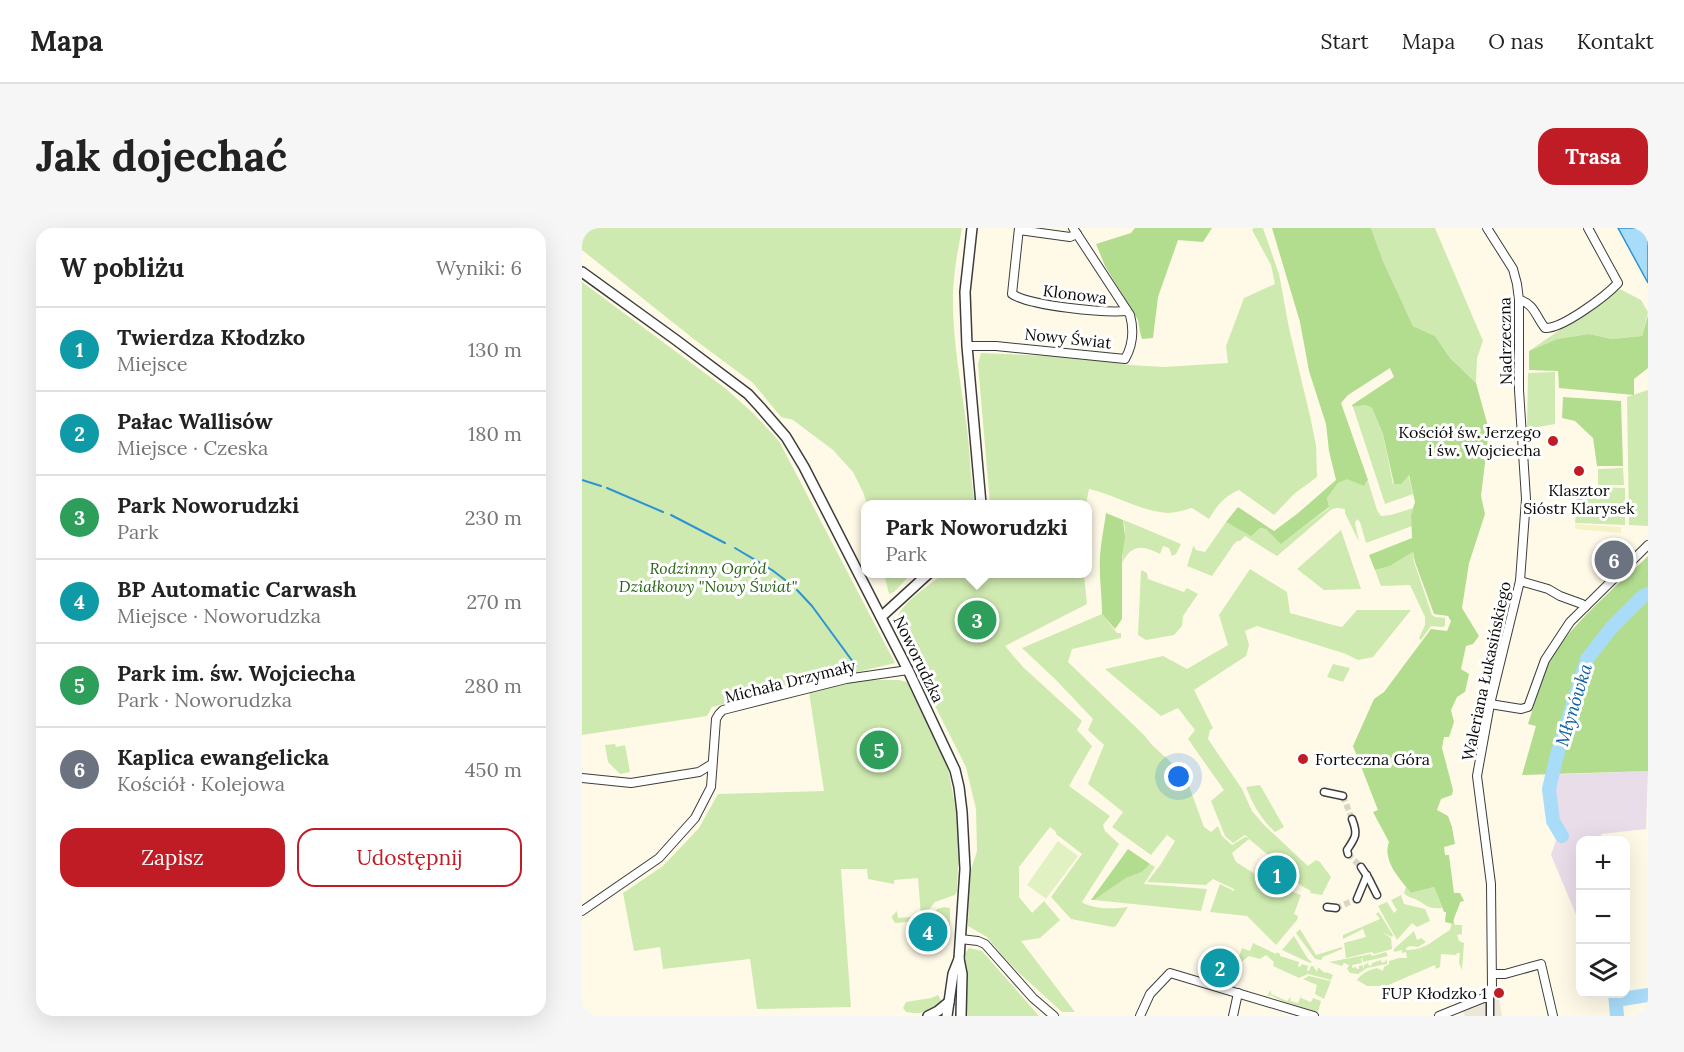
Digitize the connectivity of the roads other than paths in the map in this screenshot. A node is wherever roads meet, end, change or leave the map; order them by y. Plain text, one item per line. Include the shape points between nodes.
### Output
1 (972, 228) edge
2 (1487, 228) edge
3 (1588, 228) edge
4 (1019, 229) edge
5 (1075, 231) edge
6 (582, 272) edge
7 (1519, 300) junction
8 (1127, 311) junction
9 (968, 346) junction
10 (1521, 426) joint
11 (981, 500) edge
12 (1648, 545) edge
13 (861, 578) edge
14 (861, 578) edge
15 (923, 578) edge
16 (1520, 581) junction
17 (1585, 607) junction
18 (881, 617) junction
19 (908, 670) junction
20 (1490, 704) junction
21 (712, 764) junction
22 (699, 772) junction
23 (582, 778) edge
24 (711, 787) junction
25 (1324, 792) dead end
26 (1343, 796) dead end
27 (1352, 819) tunnel mouth
28 (1348, 854) dead end
29 (1361, 867) tunnel mouth
30 (1366, 875) junction
31 (1377, 895) dead end
32 (1357, 899) dead end
33 (1327, 907) dead end
34 (1336, 908) tunnel mouth
35 (582, 911) edge
36 (960, 939) junction
37 (959, 959) junction
38 (1493, 974) junction
39 (1490, 992) junction
40 (1238, 993) junction
41 (949, 1002) junction
42 (928, 1016) edge
43 (946, 1016) edge
44 (961, 1016) edge
45 (1054, 1016) edge
46 (1140, 1016) edge
47 (1233, 1016) edge
48 (1314, 1016) edge
49 (1440, 1016) edge
50 (1490, 1016) edge
51 (1553, 1016) edge

1 - 9 street via 965,292
2 - 7 street, Nadrzeczna via 1514,269
3 - 7 street via 1618,283 1610,292 1552,328 1545,328 1531,304
4 - 5 street via 1070,237
4 - 8 street, Klonowa via 1012,294 1040,303
5 - 8 street, Nowy Świat
6 - 13 street, Noworudzka via 725,376 760,407 799,457
7 - 10 street, Nadrzeczna
8 - 9 street, Nowy Świat via 1133,330 1125,358
9 - 11 street
10 - 16 street, Waleriana Łukasińskiego via 1526,499
12 - 17 street
14 - 18 street, Noworudzka
15 - 18 street
16 - 17 street
16 - 20 street, Waleriana Łukasińskiego
17 - 20 street via 1569,622 1545,660 1528,707
18 - 19 street, Noworudzka
19 - 21 street, Michała Drzymały via 846,679 723,710 716,719
19 - 36 street, Noworudzka via 942,740 959,787 965,856
20 - 38 street, Waleriana Łukasińskiego via 1477,776 1491,884
21 - 22 street
21 - 24 street, Michała Drzymały
22 - 23 street via 631,783
22 - 24 street
24 - 35 street, Michała Drzymały via 695,818 659,858
25 - 26 street
27 - 28 street via 1356,832
29 - 30 street
30 - 31 street
30 - 32 street
33 - 34 street
36 - 37 street, Noworudzka
36 - 45 street via 985,944
37 - 41 street, Noworudzka
37 - 44 street, Noworudzka
38 - 39 street, Waleriana Łukasińskiego
38 - 51 street via 1540,964
39 - 49 street
39 - 50 street
40 - 46 street via 1170,974 1150,994
40 - 47 street
40 - 48 street
41 - 42 street
41 - 43 street, Noworudzka

